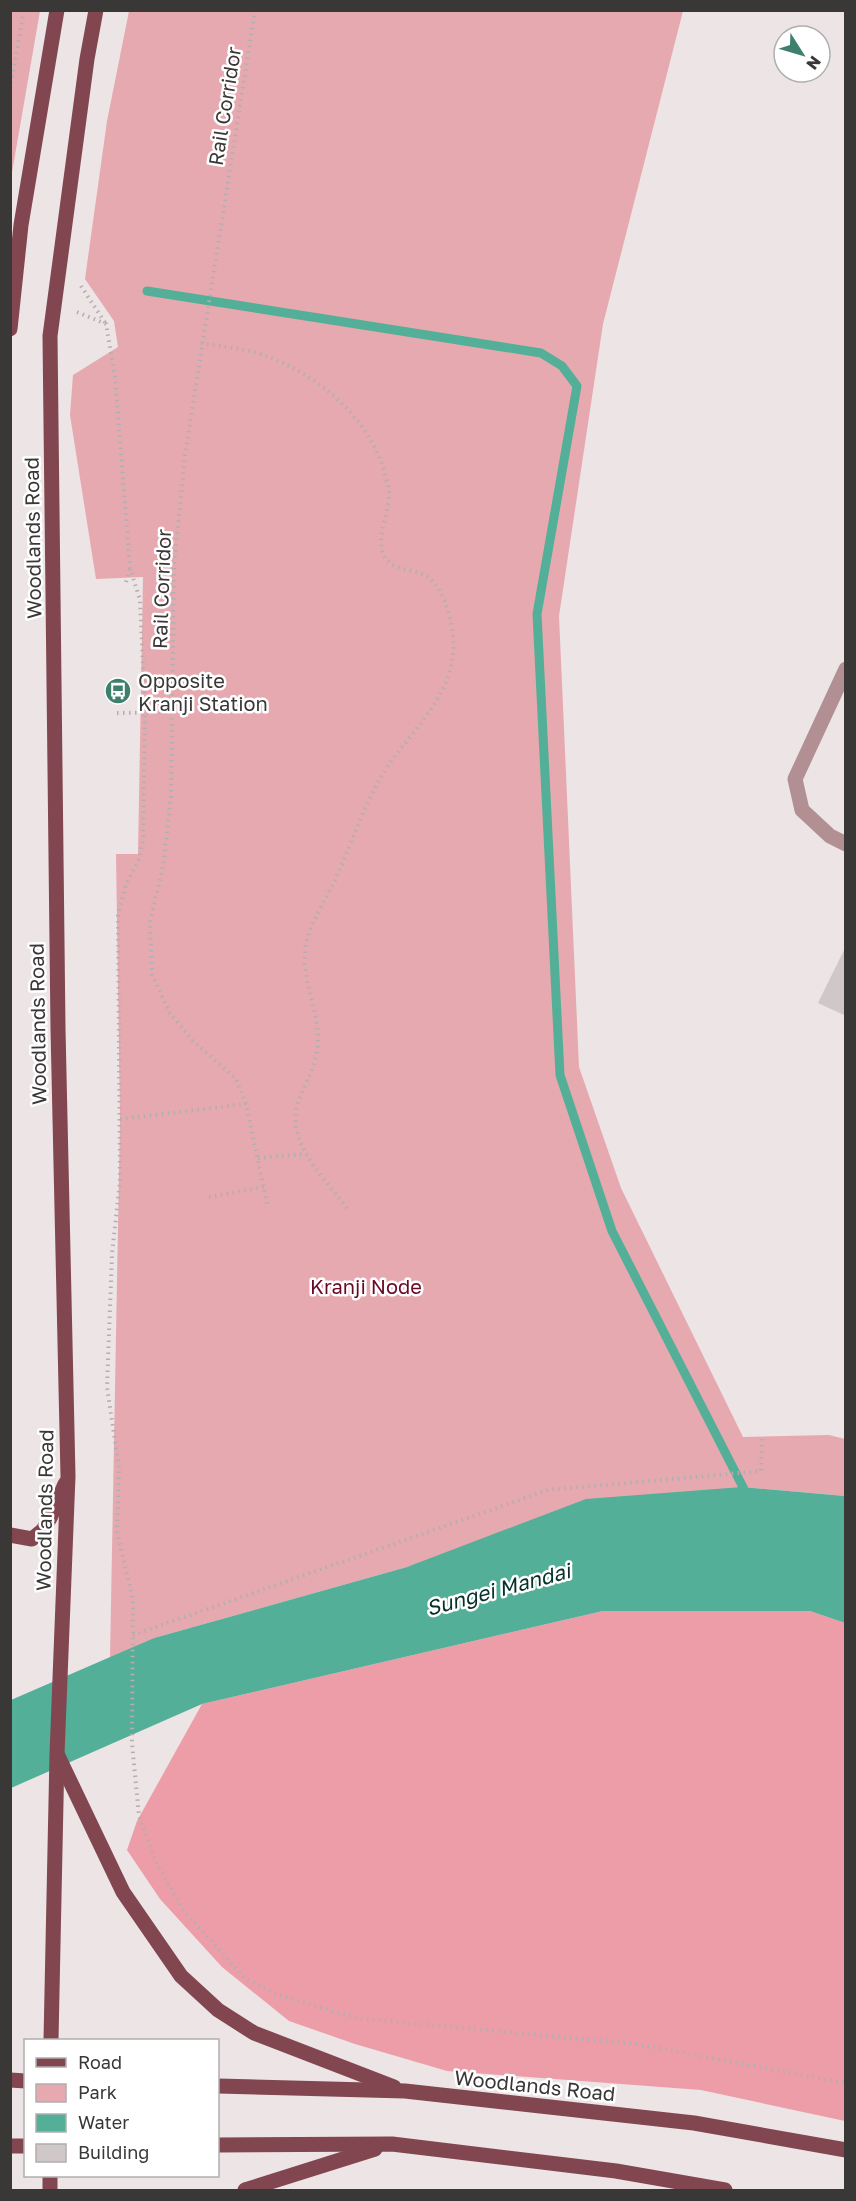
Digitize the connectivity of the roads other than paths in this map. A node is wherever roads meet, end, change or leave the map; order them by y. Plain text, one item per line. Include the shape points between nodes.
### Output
1 (57, 10) edge
2 (96, 10) edge
3 (16, 224) edge
4 (10, 328) edge
5 (846, 669) edge
6 (846, 844) edge
7 (68, 1476) junction
8 (10, 1535) edge
9 (57, 1754) junction
10 (51, 2039) edge
11 (219, 2086) edge
12 (405, 2091) junction
13 (392, 2144) junction
14 (219, 2145) edge
15 (846, 2150) edge
16 (245, 2190) edge
17 (725, 2190) edge

1 - 3 main road
2 - 7 main road, Woodlands Road via 50,336
3 - 4 main road
5 - 6 lane via 795,779 802,810 830,836
7 - 8 main road via 43,1530 32,1539
7 - 9 main road, Woodlands Road
9 - 10 main road, Woodlands Road
9 - 12 main road via 123,1892 180,1976 218,2010 254,2033
11 - 12 main road, Woodlands Road
12 - 15 main road, Woodlands Road via 694,2123
13 - 14 main road
13 - 16 main road
13 - 17 main road via 616,2171

